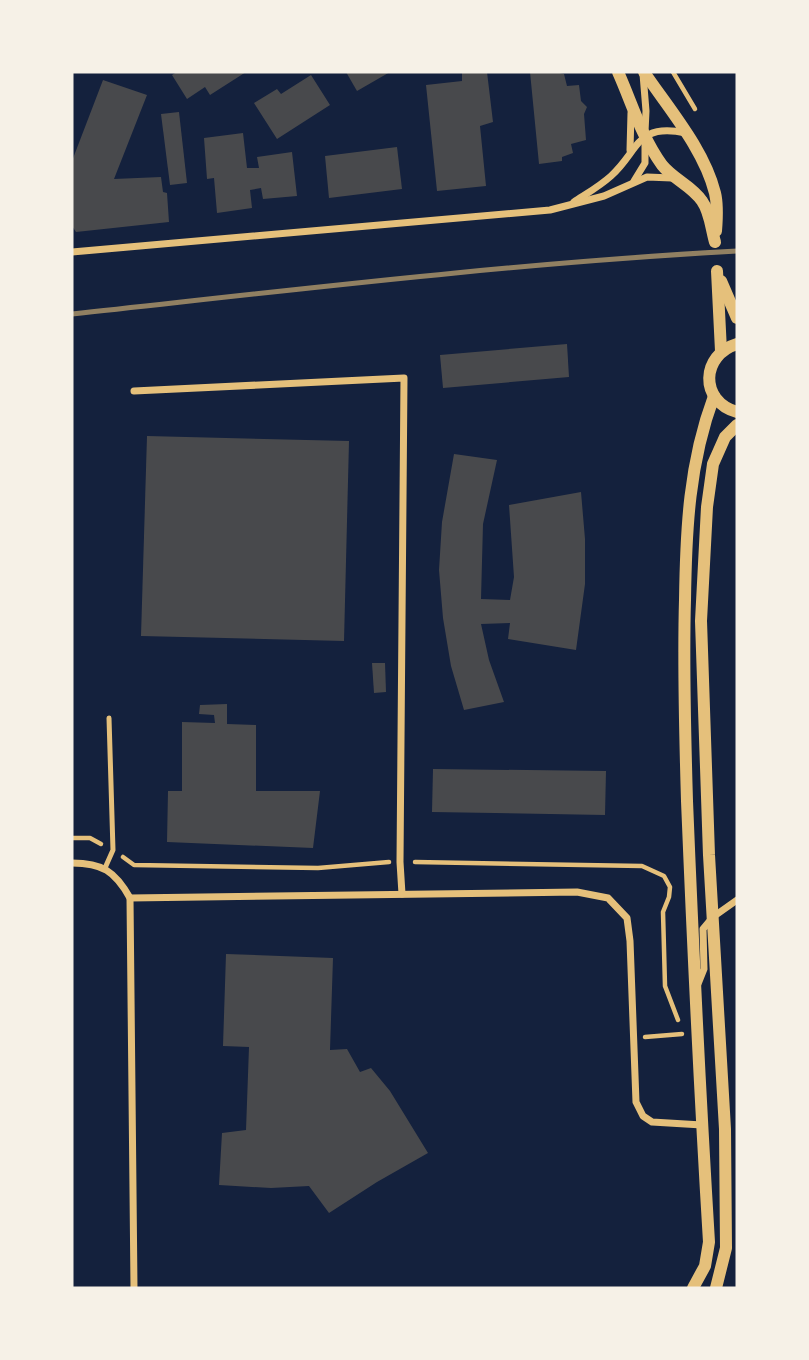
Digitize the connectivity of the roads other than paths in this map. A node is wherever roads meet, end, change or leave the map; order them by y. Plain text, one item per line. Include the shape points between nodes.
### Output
1 (618, 72) edge
2 (643, 72) edge
3 (631, 102) junction
4 (685, 133) junction
5 (644, 137) junction
6 (630, 150) junction
7 (675, 179) junction
8 (634, 181) junction
9 (567, 206) junction
10 (72, 252) edge
11 (737, 318) edge
12 (737, 344) edge
13 (722, 351) junction
14 (134, 391) dead end
15 (714, 396) junction
16 (737, 412) edge
17 (737, 425) edge
18 (110, 718) dead end
19 (72, 863) edge
20 (105, 868) junction
21 (402, 894) junction
22 (130, 898) junction
23 (737, 900) edge
24 (713, 917) junction
25 (694, 994) junction
26 (702, 1125) junction
27 (134, 1288) edge
28 (692, 1288) edge
29 (716, 1288) edge

1 - 3 street
2 - 4 street
2 - 5 street
3 - 5 street
3 - 6 street
4 - 5 street via 671,130
4 - 7 street via 715,193 715,242 701,199
5 - 6 street
5 - 7 street
5 - 8 street via 645,163
6 - 9 street via 610,177
7 - 8 street
8 - 9 street via 604,196
9 - 10 street
11 - 13 street via 717,271
12 - 13 street
13 - 15 street via 709,378
14 - 21 street via 404,378
15 - 16 street
15 - 25 street via 692,472 685,571 684,696
17 - 24 street via 713,464 702,571 703,714
18 - 20 lane via 113,850
19 - 20 street
20 - 22 street
21 - 22 street
21 - 26 street via 577,892 608,898 627,918 636,1102 652,1122
22 - 27 street
23 - 24 street
24 - 25 street via 702,932 704,968
24 - 29 street via 725,1129 726,1248
25 - 26 street
26 - 28 street via 709,1242 705,1266

